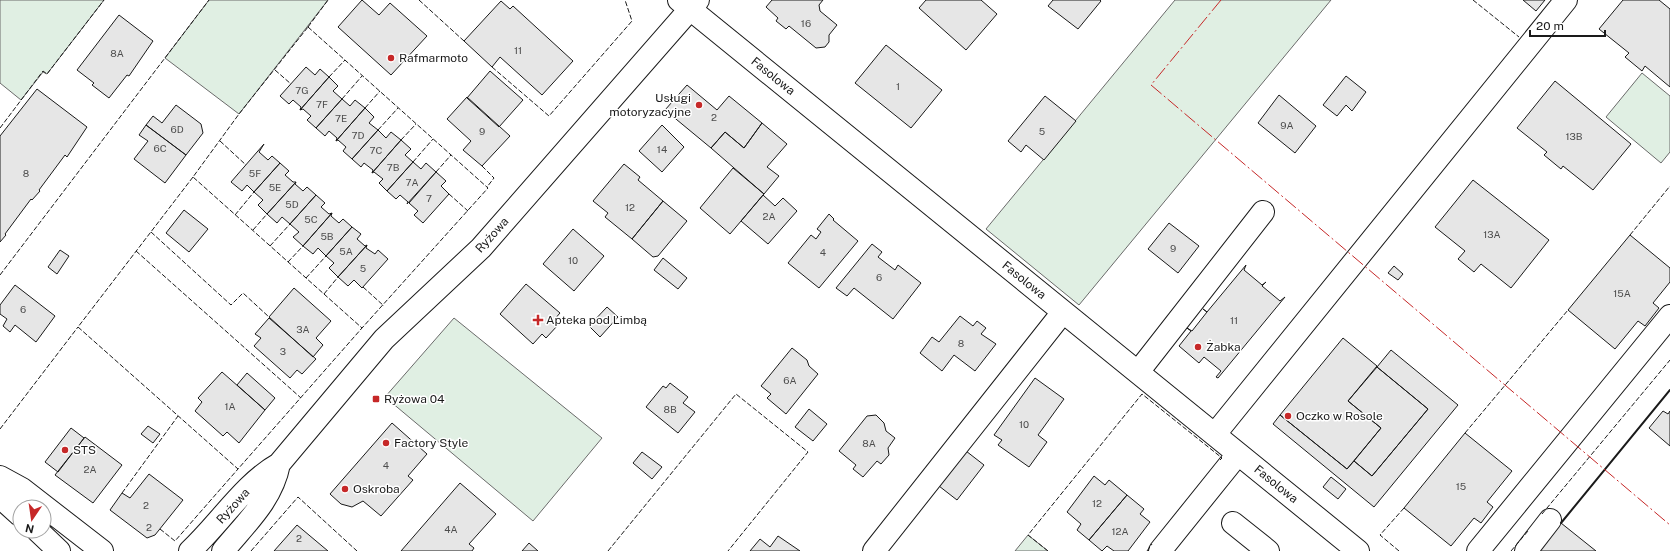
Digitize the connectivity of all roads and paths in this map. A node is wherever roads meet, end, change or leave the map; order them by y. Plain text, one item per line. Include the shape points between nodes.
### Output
1 (1566, 0) edge
2 (689, 3) edge
3 (1263, 212) dead end
4 (1063, 312) junction
5 (1670, 316) edge
6 (1138, 372) junction
7 (1214, 434) junction
8 (1238, 454) junction
9 (279, 464) junction
10 (0, 477) edge
11 (0, 497) edge
12 (12, 508) edge
13 (1550, 520) dead end
14 (1233, 524) dead end
15 (46, 539) edge
16 (59, 551) edge
17 (102, 551) edge
18 (190, 551) edge
19 (223, 551) edge
20 (874, 551) edge
21 (1160, 551) edge
22 (1268, 551) edge
23 (1358, 551) edge
24 (1478, 551) edge
25 (1526, 551) edge

1 - 7 street
2 - 4 street, Fasolowa
2 - 9 street, Ryżowa via 481,248 384,339
3 - 6 street
4 - 6 street, Fasolowa
4 - 20 street
5 - 24 street
6 - 7 street, Fasolowa
7 - 8 street, Fasolowa
8 - 21 street
8 - 23 street, Fasolowa
9 - 18 street, Ryżowa via 262,474
9 - 19 street, Ryżowa via 274,485 264,501
10 - 17 street via 22,489
11 - 12 street
13 - 25 street
14 - 22 street
15 - 16 street

